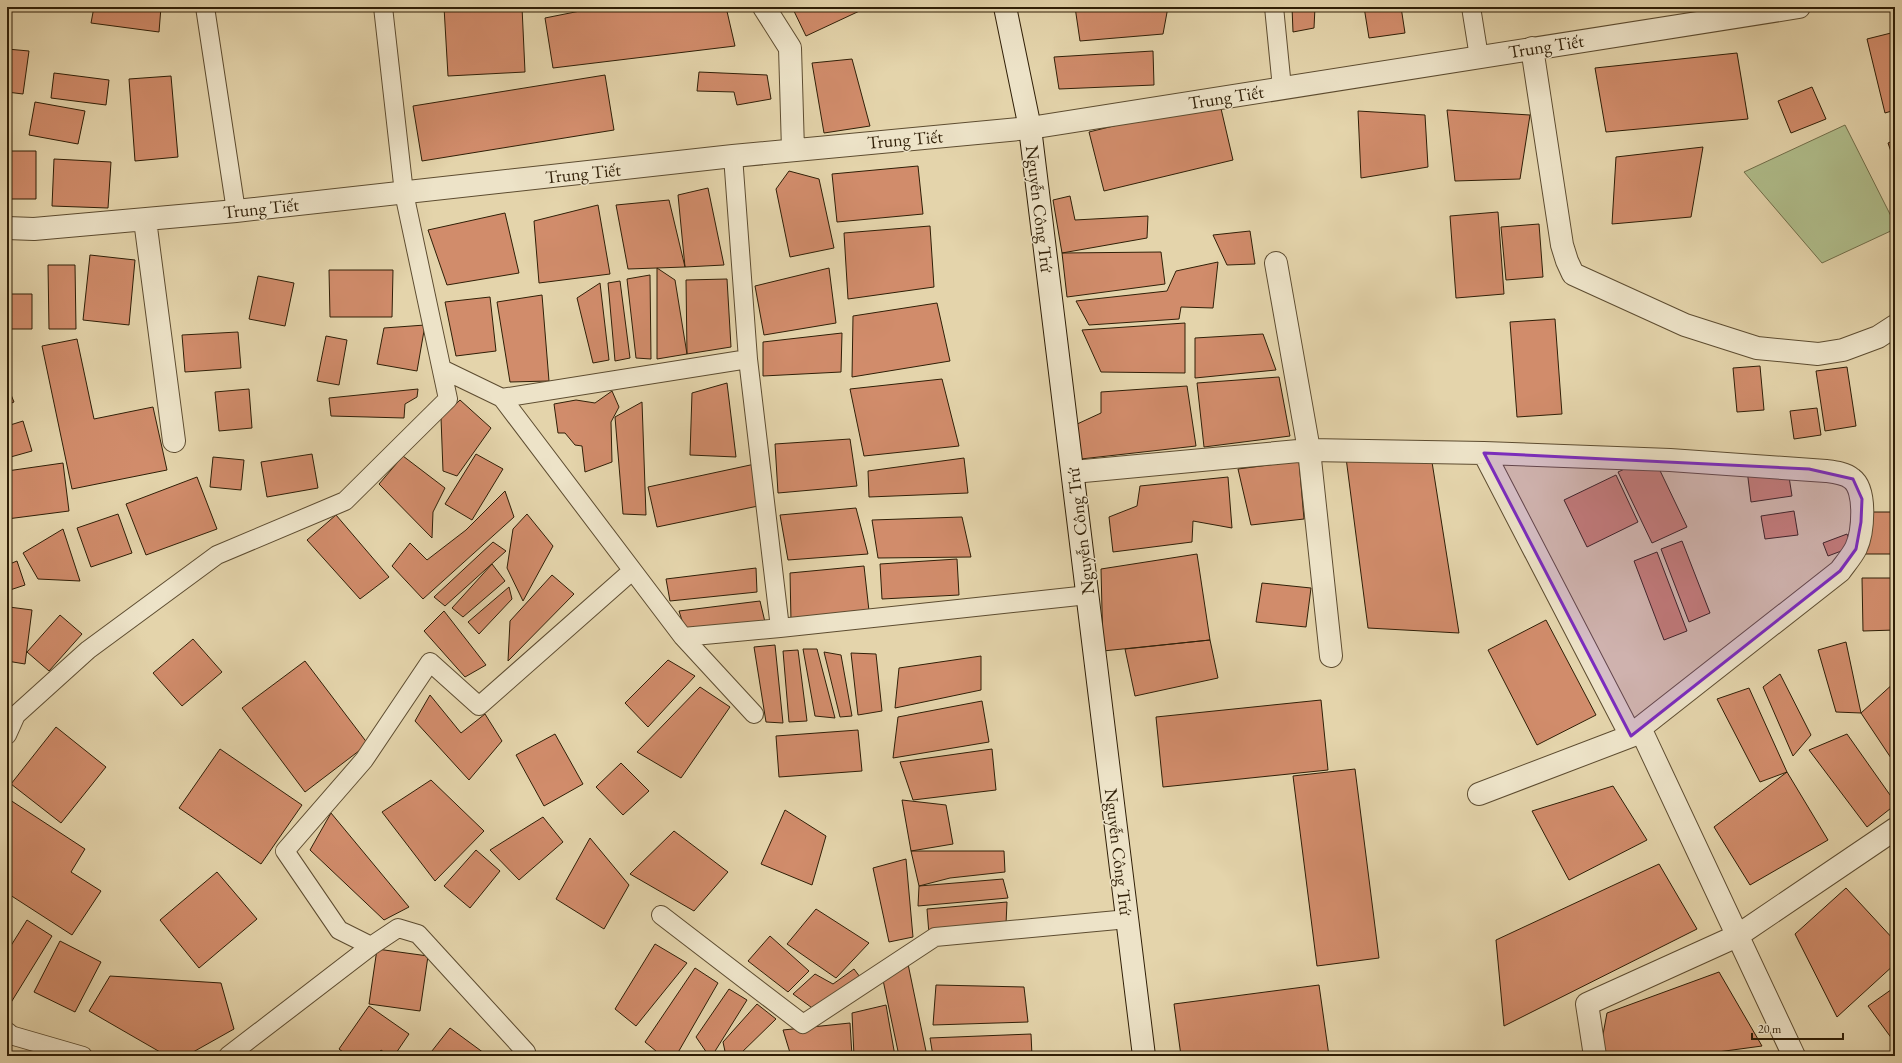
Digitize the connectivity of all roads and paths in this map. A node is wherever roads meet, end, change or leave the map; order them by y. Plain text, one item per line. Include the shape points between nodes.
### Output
1 (205, 7) edge
2 (382, 7) edge
3 (764, 7) edge
4 (1005, 7) edge
5 (1274, 7) edge
6 (1471, 7) edge
7 (1799, 7) edge
8 (1532, 48) junction
9 (1478, 57) junction
10 (1282, 88) junction
11 (1030, 128) junction
12 (793, 150) junction
13 (733, 156) junction
14 (404, 193) junction
15 (236, 211) junction
16 (145, 220) junction
17 (7, 228) edge
18 (1276, 263) dead end
19 (1895, 326) edge
20 (748, 359) junction
21 (442, 369) junction
22 (502, 398) junction
23 (174, 440) dead end
24 (1309, 450) junction
25 (1484, 454) junction
26 (1072, 472) junction
27 (632, 571) junction
28 (1088, 595) junction
29 (780, 628) junction
30 (683, 637) junction
31 (1331, 656) dead end
32 (754, 714) dead end
33 (1636, 732) junction
34 (7, 735) edge
35 (1479, 794) dead end
36 (1895, 828) edge
37 (661, 915) dead end
38 (1128, 919) junction
39 (1738, 936) junction
40 (371, 946) junction
41 (7, 1034) edge
42 (83, 1056) edge
43 (228, 1056) edge
44 (528, 1056) edge
45 (1144, 1056) edge
46 (1595, 1056) edge
47 (1794, 1056) edge

1 - 15 lane
2 - 14 lane
3 - 12 street via 790,48
4 - 11 street, Nguyễn Công Trứ
5 - 10 lane
6 - 9 lane
7 - 8 street, Trung Tiết
8 - 9 street, Trung Tiết
8 - 19 street via 1562,245 1573,274 1685,325 1757,348 1818,354 1843,350 1878,337
9 - 10 street, Trung Tiết
10 - 11 street, Trung Tiết
11 - 12 street, Trung Tiết
11 - 26 street, Nguyễn Công Trứ
12 - 13 street, Trung Tiết
13 - 14 street, Trung Tiết
13 - 20 lane
14 - 15 street, Trung Tiết
14 - 21 lane
15 - 16 street, Trung Tiết
16 - 17 street, Trung Tiết via 34,229
16 - 23 street
18 - 24 street
20 - 22 lane
20 - 29 lane
21 - 22 lane
21 - 34 lane via 448,400 345,502 217,555 88,650 16,714
22 - 27 lane
24 - 25 street
24 - 26 street
24 - 31 street
25 - 33 street
25 - 33 street via 1670,460 1826,471 1845,475 1853,479 1859,487 1862,499 1859,539 1856,549 1840,571
26 - 28 street, Nguyễn Công Trứ
27 - 30 lane
27 - 40 lane via 479,706 430,662 364,760 285,850 339,930
28 - 29 lane
28 - 38 street, Nguyễn Công Trứ
29 - 30 lane
30 - 32 lane
33 - 35 street
33 - 39 street
36 - 39 street
37 - 38 lane via 803,1024 935,937
38 - 45 street, Nguyễn Công Trứ
39 - 46 street via 1587,1004
39 - 47 street
40 - 43 lane
40 - 44 lane via 398,928 418,934
41 - 42 lane

